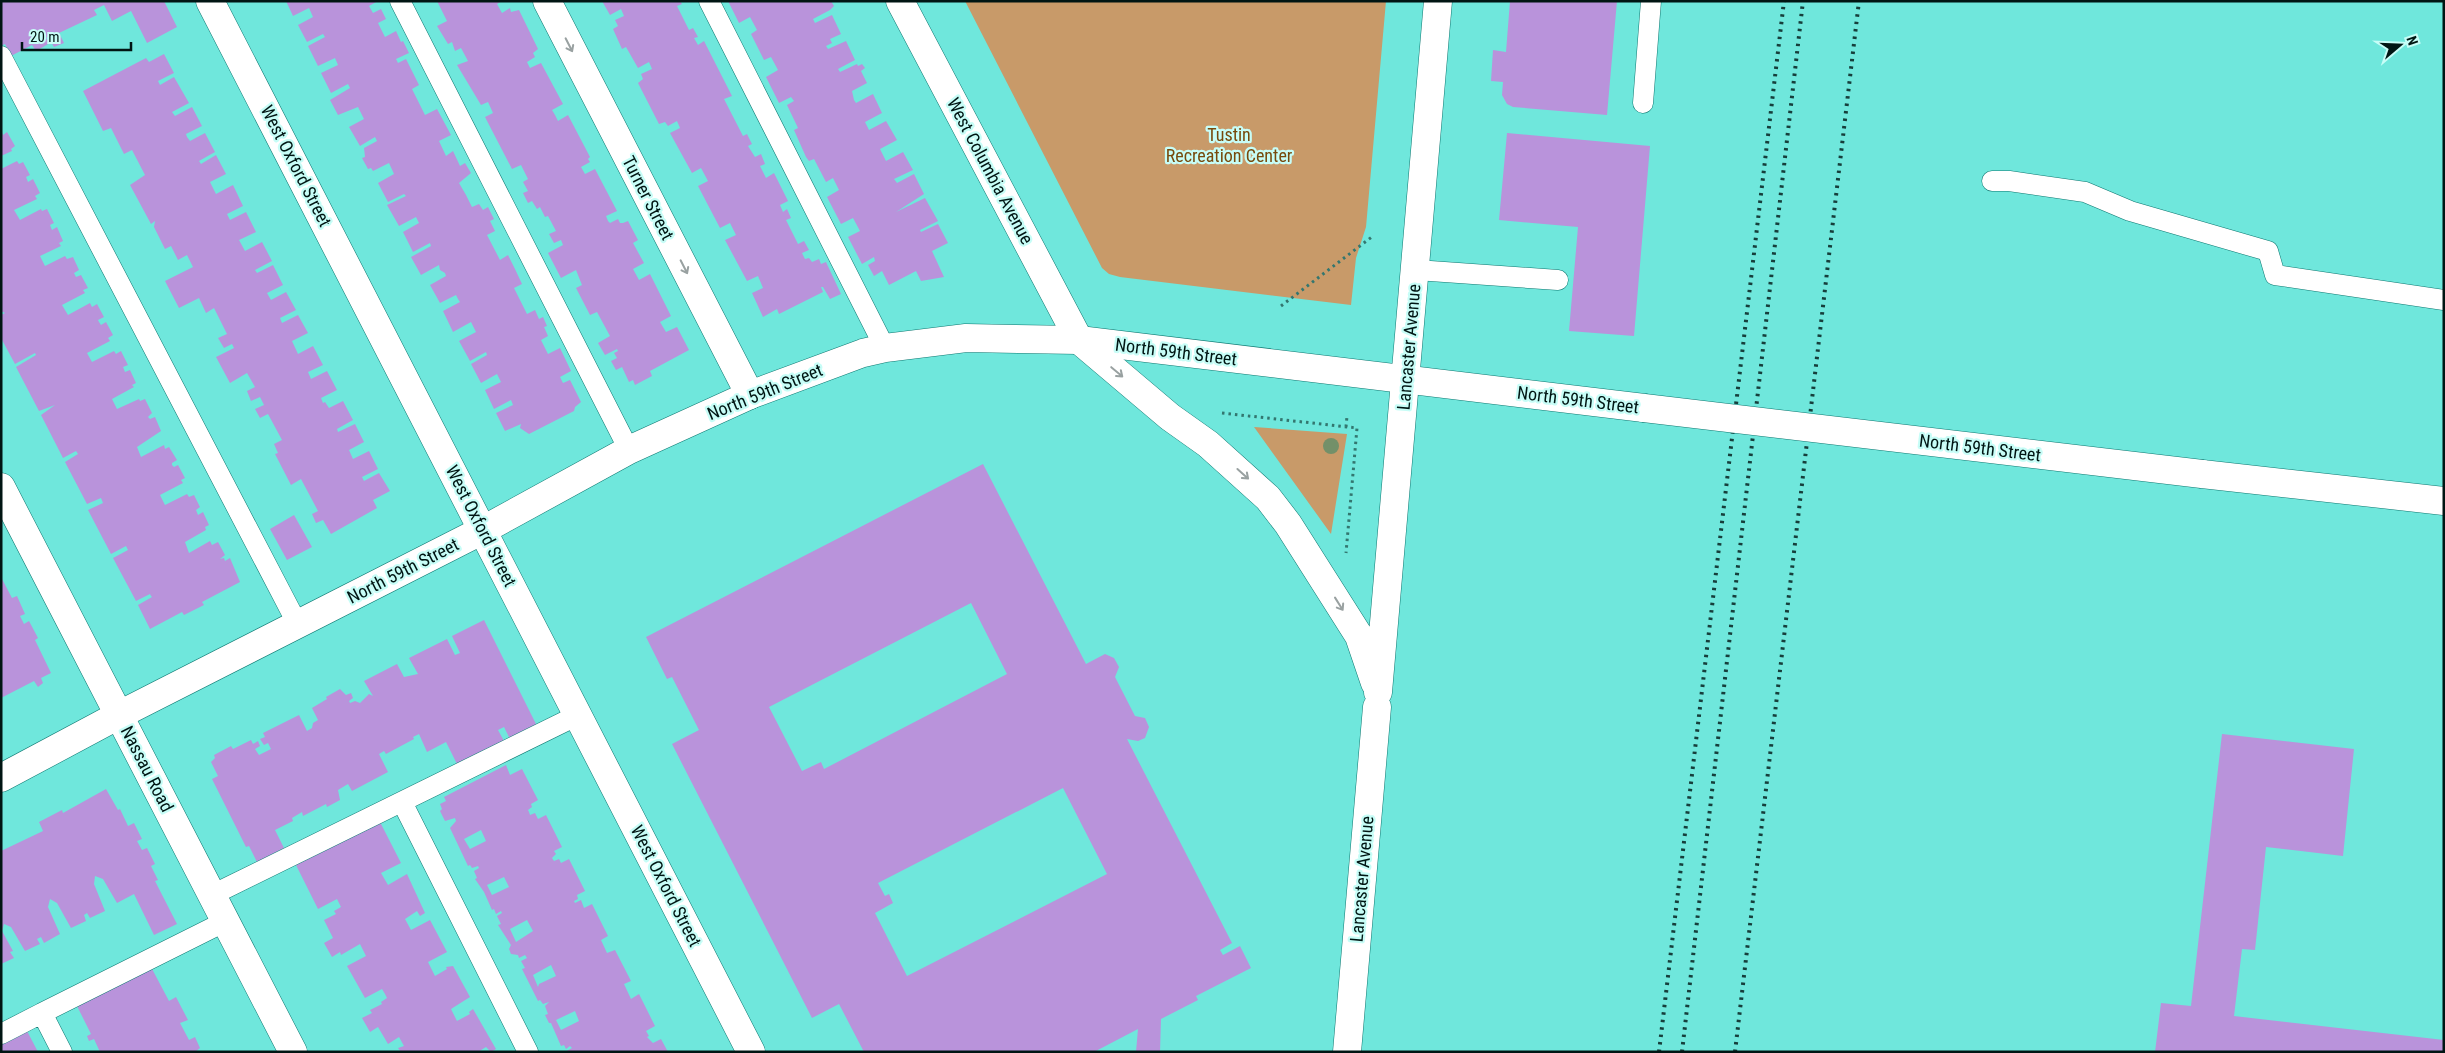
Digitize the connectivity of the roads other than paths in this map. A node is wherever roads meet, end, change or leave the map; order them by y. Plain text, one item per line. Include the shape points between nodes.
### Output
1 (400, 1) edge
2 (547, 1) edge
3 (709, 1) edge
4 (900, 1) edge
5 (1438, 1) edge
6 (1651, 1) edge
7 (212, 2) edge
8 (1, 56) edge
9 (1643, 104) dead end
10 (1992, 181) dead end
11 (1416, 270) junction
12 (1558, 280) dead end
13 (2444, 300) edge
14 (1080, 340) junction
15 (885, 348) junction
16 (1406, 380) junction
17 (750, 395) junction
18 (628, 450) junction
19 (1, 486) edge
20 (2444, 502) edge
21 (483, 530) junction
22 (298, 625) junction
23 (1377, 699) junction
24 (120, 715) junction
25 (578, 715) junction
26 (1, 778) edge
27 (402, 802) junction
28 (212, 896) junction
29 (226, 921) junction
30 (42, 1013) junction
31 (1, 1034) edge
32 (62, 1052) edge
33 (292, 1052) edge
34 (528, 1052) edge
35 (752, 1052) edge
36 (1347, 1052) edge

1 - 18 lane
2 -> 17 main road, Turner Street
3 - 15 lane
4 - 14 main road, West Columbia Avenue
5 - 11 main road, Lancaster Avenue
6 - 9 lane
7 - 21 main road, West Oxford Street
8 - 22 lane
10 - 13 lane via 2085,192 2130,211 2268,250 2275,275
11 - 12 lane
11 - 16 main road, Lancaster Avenue
14 - 15 main road, North 59th Street via 966,338
14 - 16 main road, North 59th Street
14 -> 23 main road via 1170,417 1208,444 1268,498 1360,636
15 - 17 main road, North 59th Street
16 - 20 main road, North 59th Street, bridge
16 - 23 main road, Lancaster Avenue
17 - 18 main road, North 59th Street
18 - 21 main road, North 59th Street
19 - 24 main road, Nassau Road
21 - 22 main road, North 59th Street
21 - 25 main road, West Oxford Street
22 - 24 main road, North 59th Street
23 - 36 main road, Lancaster Avenue
24 - 26 main road, North 59th Street
24 - 28 main road, Nassau Road
25 - 27 lane
25 - 35 main road, West Oxford Street
27 - 28 lane
27 - 34 lane
28 - 29 main road, Nassau Road
29 - 30 lane
29 - 33 main road, Nassau Road
30 - 31 lane
30 - 32 lane

